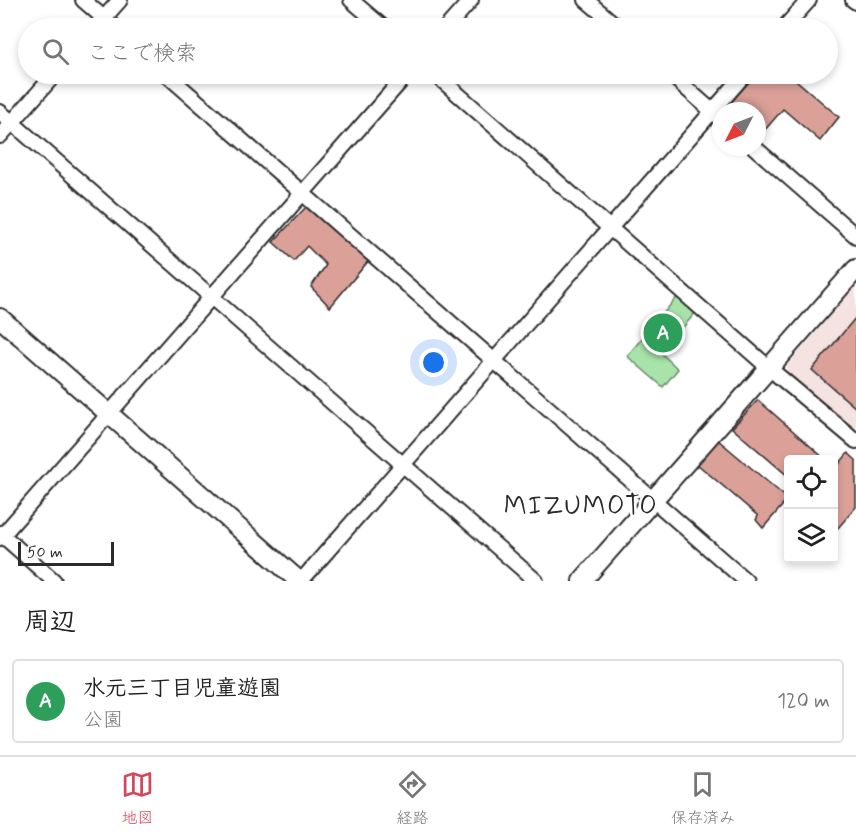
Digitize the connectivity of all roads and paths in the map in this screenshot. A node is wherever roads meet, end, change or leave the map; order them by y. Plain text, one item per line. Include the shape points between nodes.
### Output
1 (83, 0) edge
2 (120, 0) edge
3 (351, 0) edge
4 (471, 0) edge
5 (586, 0) edge
6 (809, 0) edge
7 (96, 18) edge
8 (104, 18) edge
9 (372, 18) edge
10 (455, 18) edge
11 (607, 18) edge
12 (793, 18) edge
13 (46, 84) edge
14 (178, 84) edge
15 (397, 84) edge
16 (446, 84) edge
17 (681, 84) edge
18 (738, 84) edge
19 (725, 102) edge
20 (712, 111) edge
21 (0, 112) edge
22 (712, 119) edge
23 (12, 122) junction
24 (0, 136) edge
25 (764, 156) edge
26 (303, 193) junction
27 (610, 227) junction
28 (856, 236) edge
29 (856, 269) edge
30 (211, 296) junction
31 (0, 318) edge
32 (494, 360) junction
33 (769, 368) junction
34 (109, 414) junction
35 (856, 441) edge
36 (403, 465) junction
37 (653, 500) junction
38 (1, 536) edge
39 (54, 581) edge
40 (300, 581) edge
41 (536, 581) edge
42 (582, 581) edge
43 (746, 581) edge

1 - 7 street
2 - 8 street
3 - 9 street
4 - 10 street
5 - 11 street
6 - 12 street
13 - 23 street
14 - 26 street
15 - 26 street
16 - 27 street
17 - 20 street
18 - 19 street
21 - 23 street
22 - 27 street
23 - 24 street
23 - 30 street
25 - 28 street
26 - 30 street
26 - 32 street
27 - 32 street
27 - 33 street
29 - 33 street
30 - 34 street
30 - 36 street
31 - 34 street
32 - 36 street
32 - 37 street
33 - 35 street
33 - 37 street
34 - 38 street
34 - 40 street
36 - 40 street
36 - 41 street
37 - 42 street
37 - 43 street
38 - 39 street

